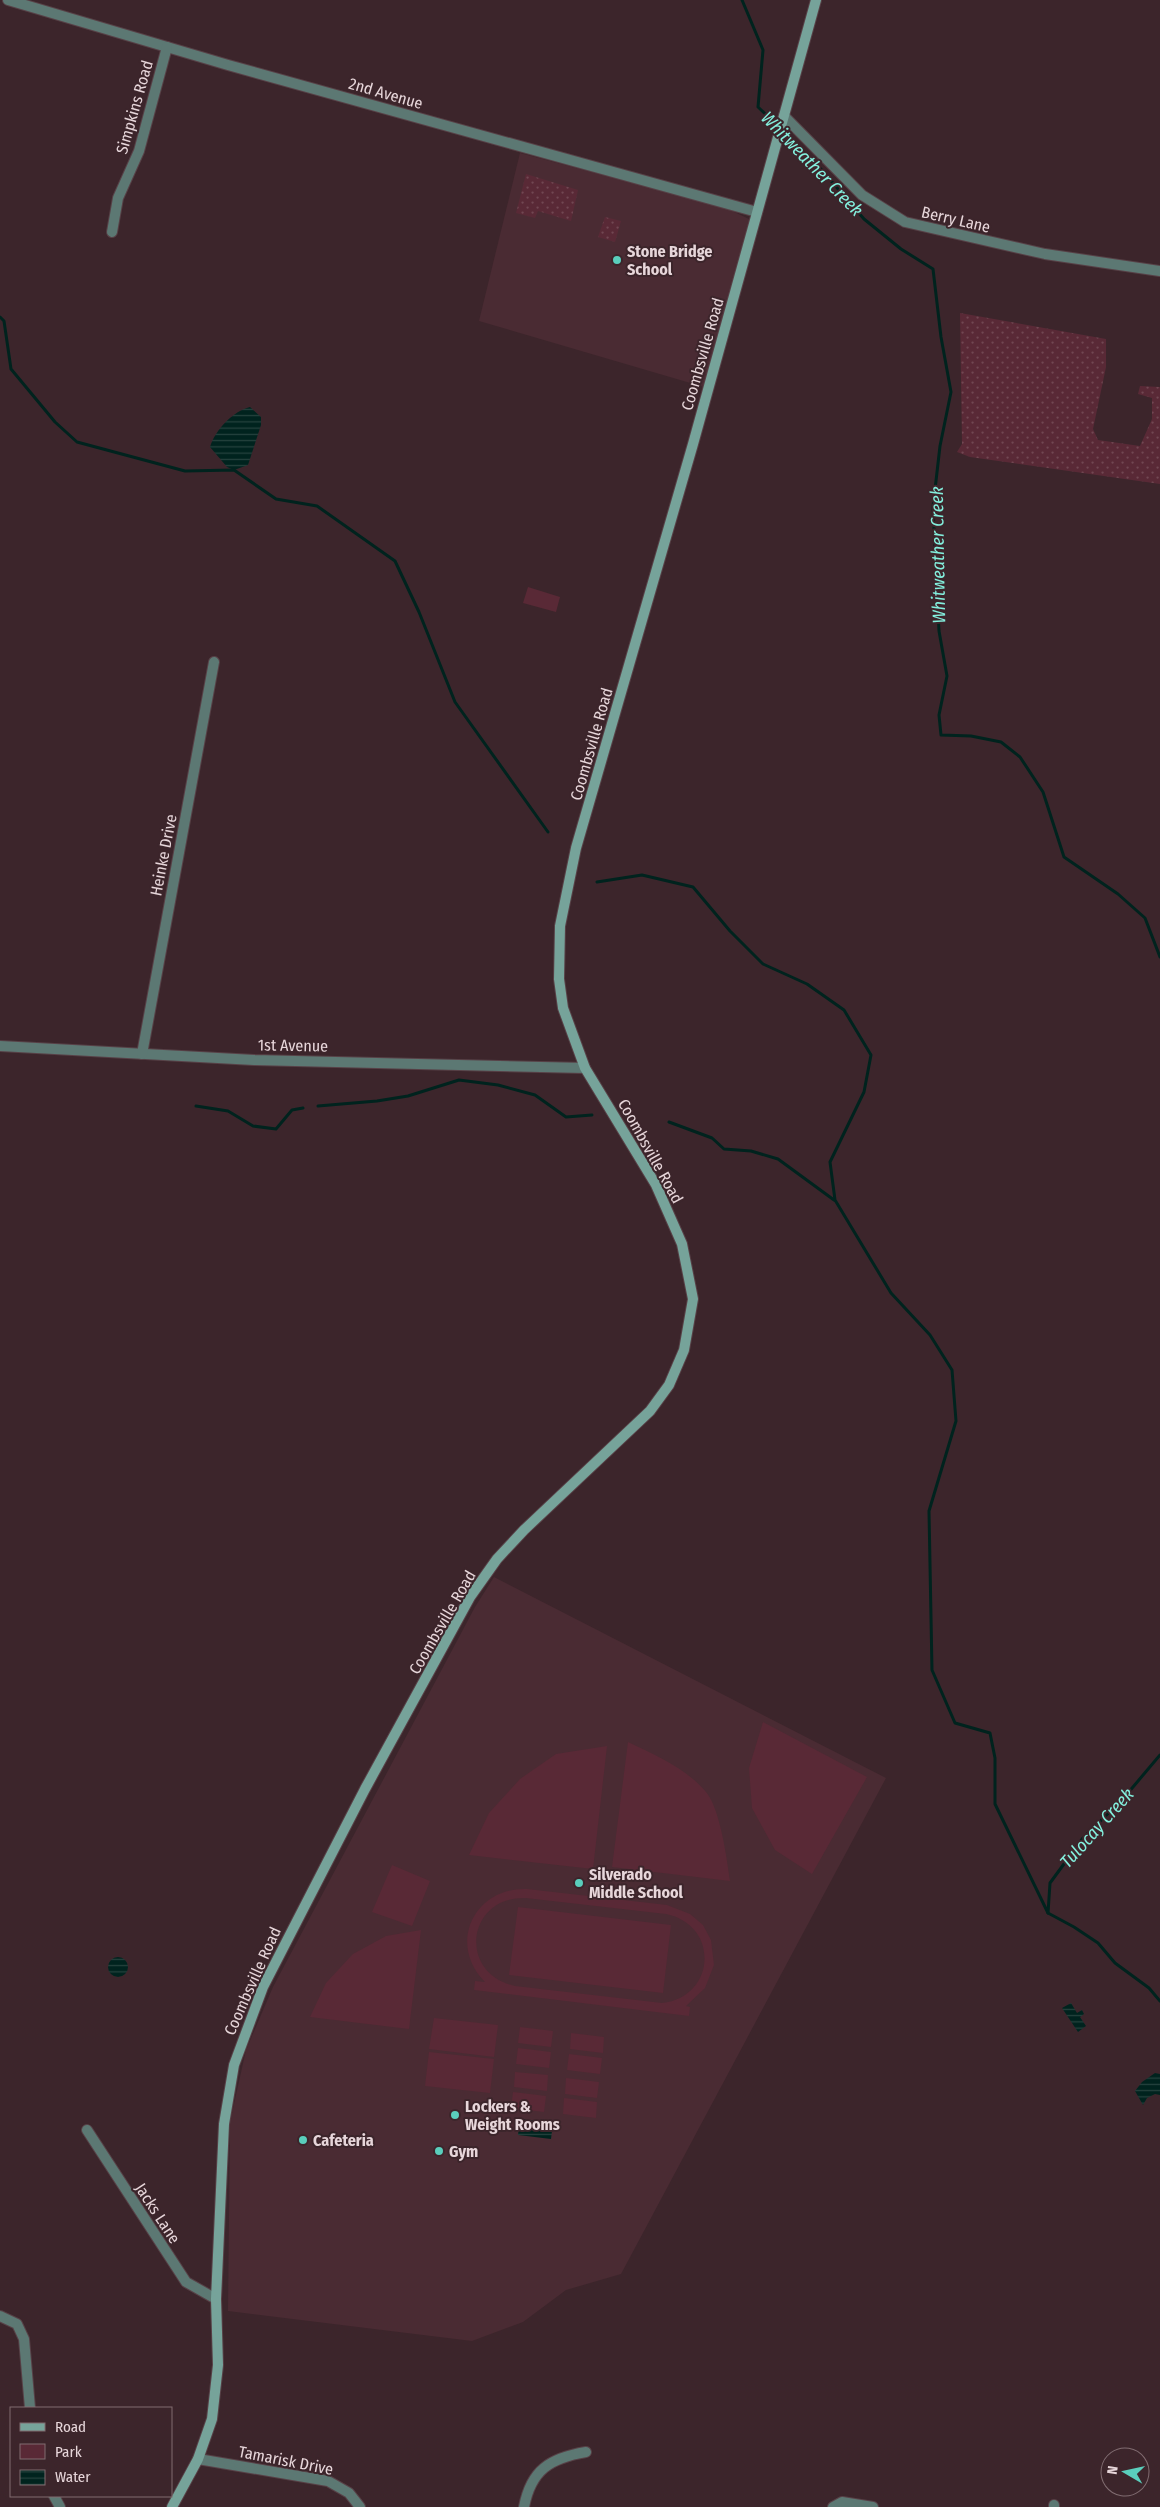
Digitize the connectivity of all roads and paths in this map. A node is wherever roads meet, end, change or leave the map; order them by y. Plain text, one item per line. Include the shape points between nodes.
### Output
1 (8, 0) edge
2 (816, 0) edge
3 (167, 47) junction
4 (784, 116) junction
5 (757, 212) junction
6 (112, 232) dead end
7 (1160, 271) edge
8 (214, 662) dead end
9 (0, 1046) edge
10 (142, 1054) junction
11 (585, 1068) junction
12 (87, 2130) dead end
13 (216, 2299) junction
14 (0, 2316) edge
15 (30, 2407) edge
16 (586, 2452) dead end
17 (198, 2459) junction
18 (172, 2507) edge
19 (360, 2507) edge
20 (524, 2507) edge
21 (833, 2507) edge
22 (873, 2507) edge

1 - 3 street, 2nd Avenue
2 - 4 street, Coombsville Road
3 - 5 street, 2nd Avenue
3 - 6 street, Simpkins Road via 139,151 118,198
4 - 5 street, Coombsville Road
4 - 7 street, Berry Lane via 862,195 905,222 1045,254
5 - 11 street, Coombsville Road via 576,848 560,926 559,979 563,1008
8 - 10 street, Heinke Drive
9 - 10 street, 1st Avenue
10 - 11 street, 1st Avenue
11 - 13 street, Coombsville Road via 656,1185 682,1244 693,1299 684,1350 669,1385 650,1411 524,1530 497,1559 470,1597 277,1956 245,2029 228,2090 221,2158
12 - 13 street, Jacks Lane via 186,2282
13 - 17 street, Coombsville Road via 216,2397 208,2437
14 - 15 street via 17,2324 24,2339
16 - 20 street via 563,2456 547,2464 533,2479
17 - 18 street, Coombsville Road
17 - 19 street, Tamarisk Drive via 328,2481 349,2493
21 - 22 street via 842,2502

